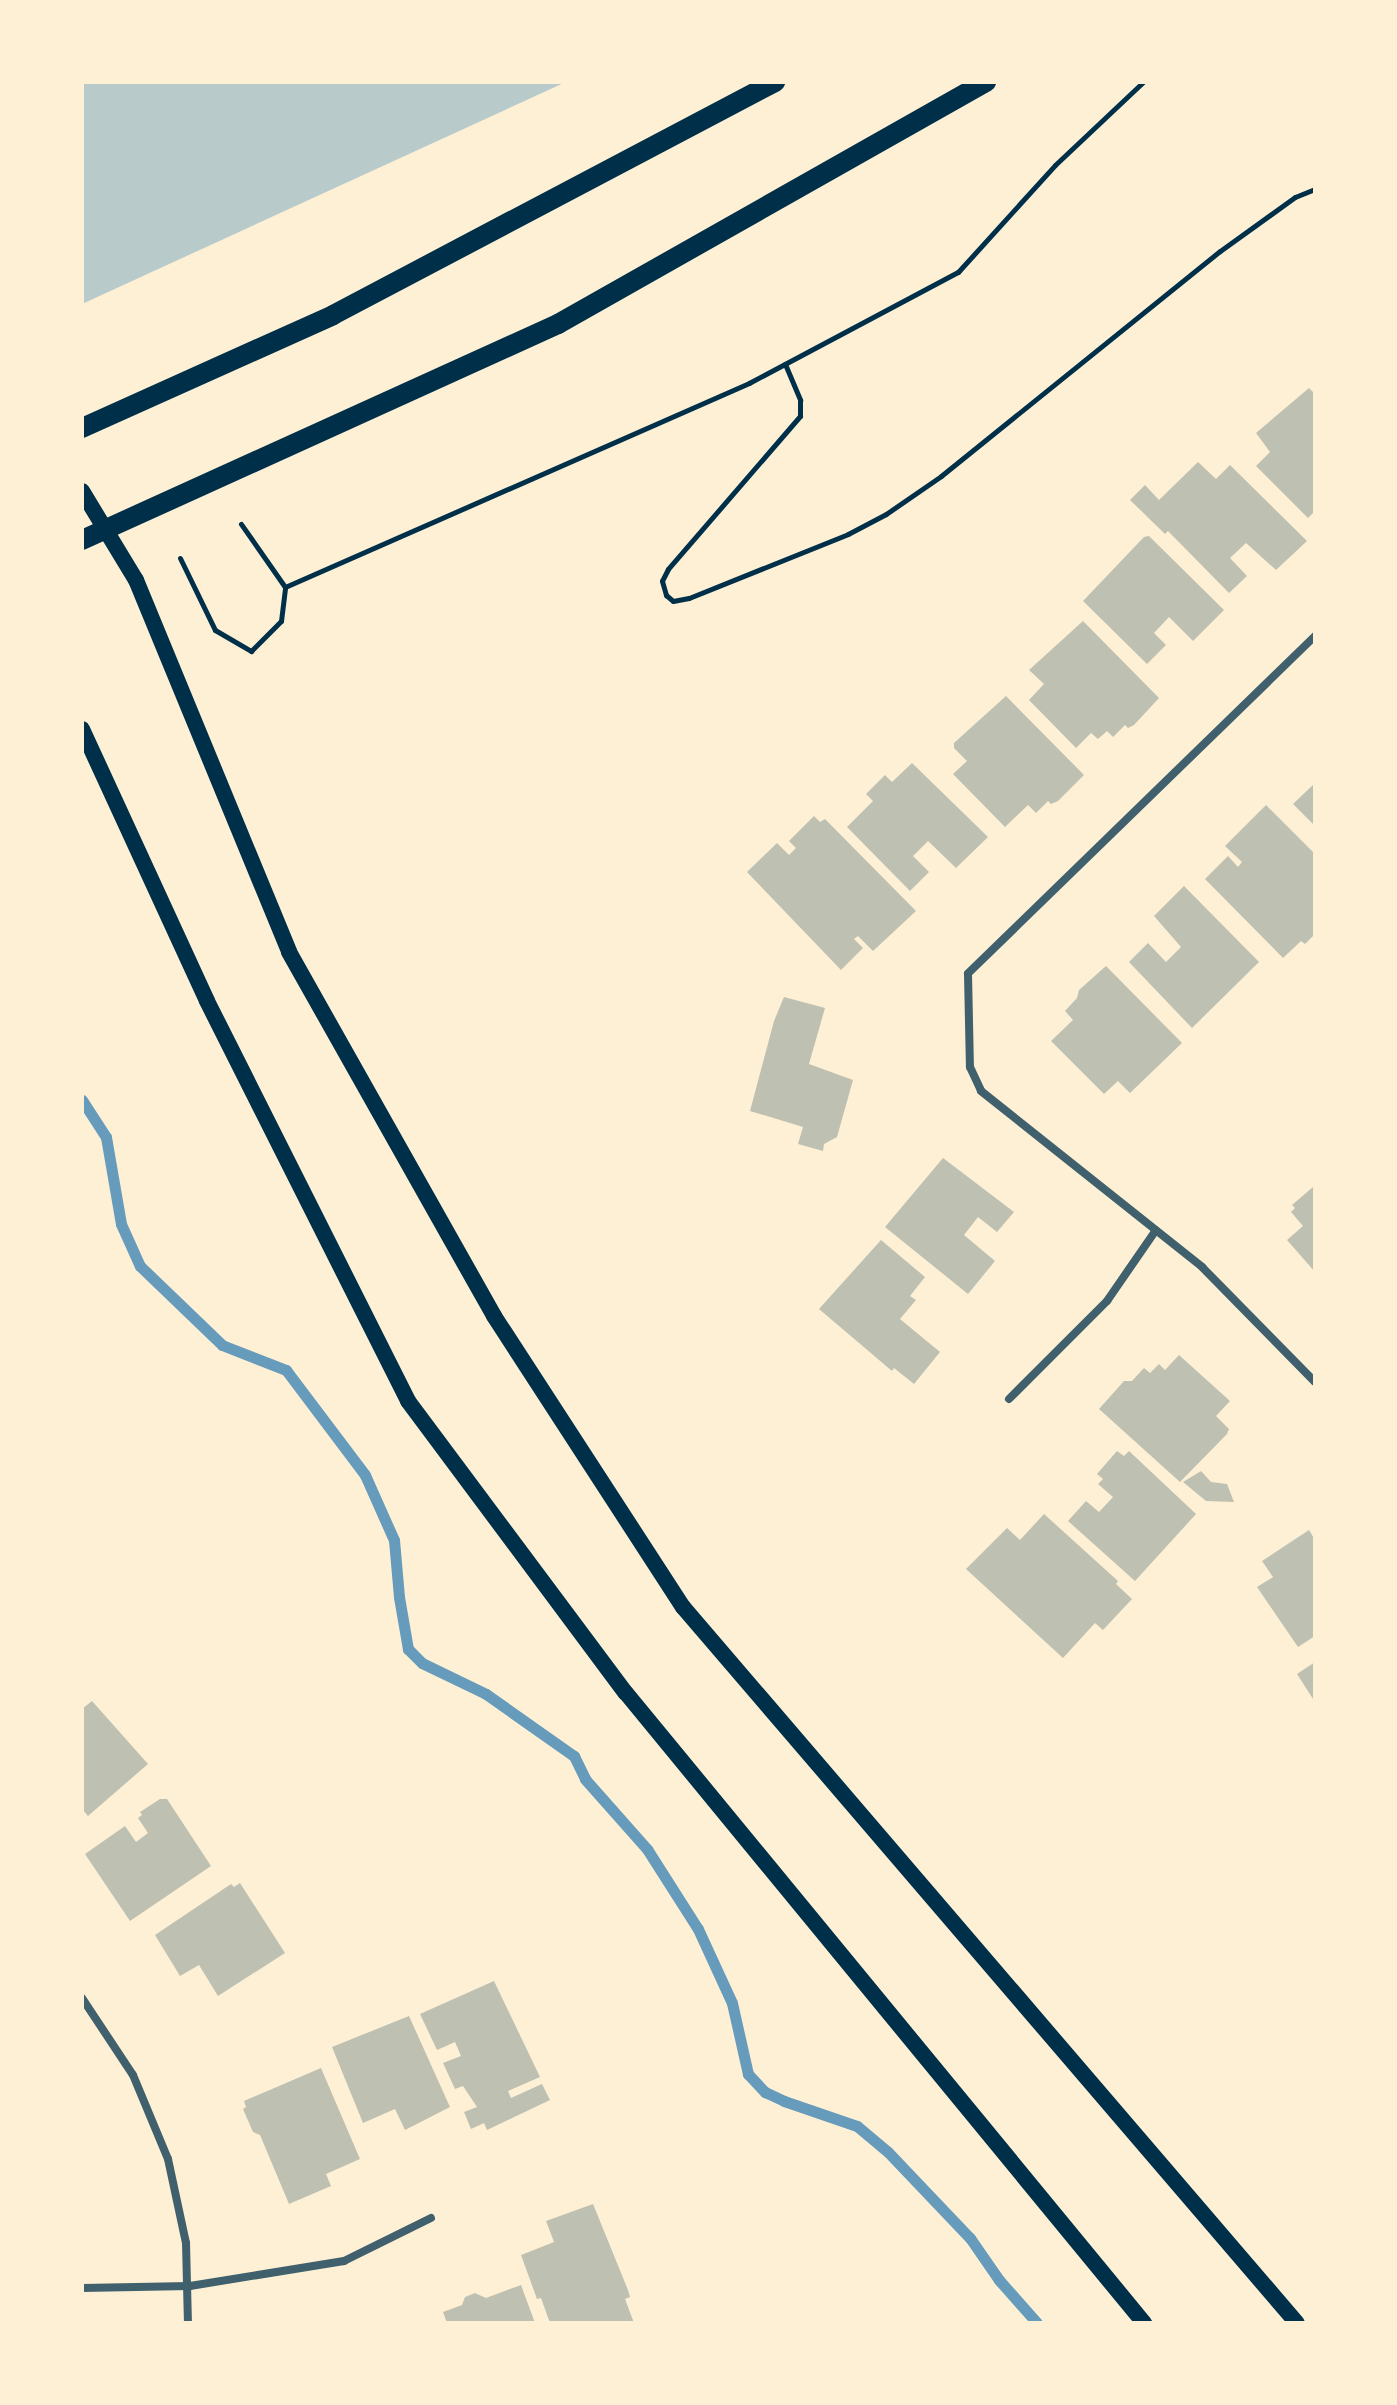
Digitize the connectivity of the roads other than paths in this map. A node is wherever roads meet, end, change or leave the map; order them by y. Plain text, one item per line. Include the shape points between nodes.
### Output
1 (775, 82) edge
2 (986, 82) edge
3 (82, 428) edge
4 (82, 491) edge
5 (103, 531) junction
6 (82, 540) edge
7 (1315, 636) edge
8 (82, 729) edge
9 (1156, 1230) junction
10 (1315, 1382) edge
11 (1009, 1399) dead end
12 (82, 1998) edge
13 (431, 2218) dead end
14 (190, 2286) junction
15 (82, 2288) edge
16 (188, 2323) edge
17 (1144, 2323) edge
18 (1297, 2323) edge

1 - 3 main road via 333,315
2 - 5 main road via 558,324
4 - 5 main road
5 - 6 main road
5 - 18 main road via 136,580 289,952 494,1316 683,1607
7 - 9 street via 968,974 970,1067 981,1091
8 - 17 main road via 207,1001 408,1401 626,1693
9 - 10 street via 1202,1267
9 - 11 street via 1107,1301
12 - 14 street via 110,2037 152,2116 178,2201
13 - 14 street via 344,2261
14 - 15 street
14 - 16 street

